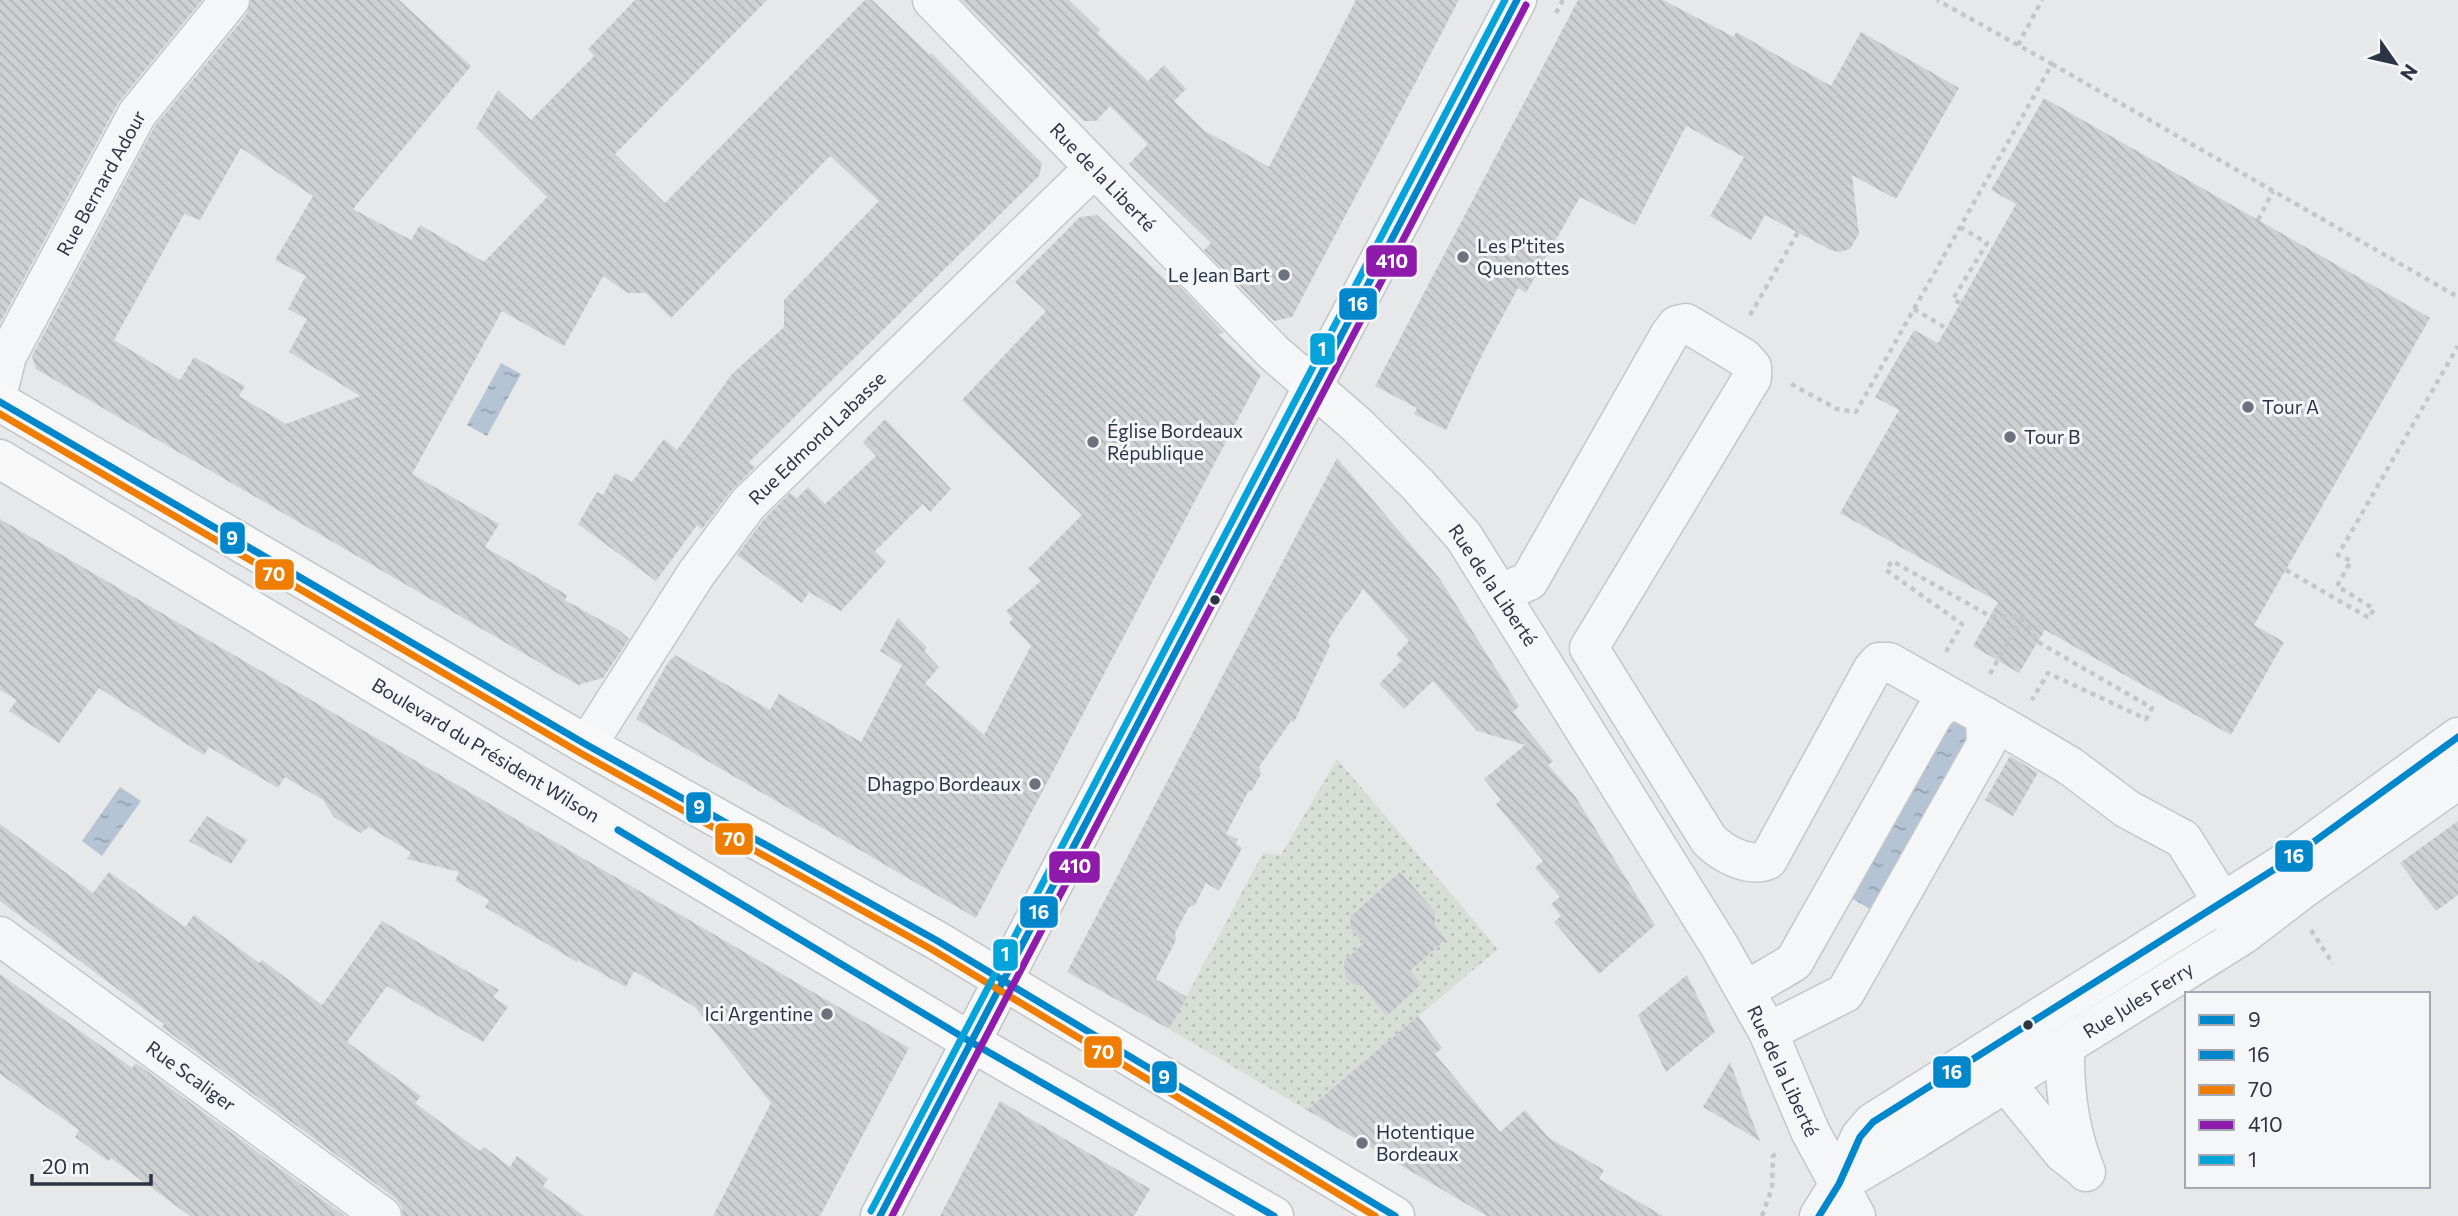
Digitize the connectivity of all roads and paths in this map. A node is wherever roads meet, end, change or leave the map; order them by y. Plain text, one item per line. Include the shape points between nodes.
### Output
1 (230, 0) edge
2 (932, 0) edge
3 (1517, 0) edge
4 (1937, 0) edge
5 (2042, 0) edge
6 (2018, 45) junction
7 (2052, 64) junction
8 (1094, 168) junction
9 (2273, 191) junction
10 (2258, 220) dead end
11 (1804, 222) dead end
12 (1960, 227) junction
13 (2458, 297) edge
14 (1960, 303) dead end
15 (1913, 309) junction
16 (1946, 328) dead end
17 (2458, 346) edge
18 (1737, 354) junction
19 (0, 384) edge
20 (1312, 386) junction
21 (0, 402) edge
22 (0, 459) edge
23 (2286, 570) dead end
24 (1501, 593) junction
25 (1990, 616) dead end
26 (2022, 617) junction
27 (2038, 642) dead end
28 (1997, 661) dead end
29 (1972, 709) junction
30 (2458, 737) edge
31 (587, 745) junction
32 (2458, 780) edge
33 (2222, 902) junction
34 (2243, 935) junction
35 (0, 936) edge
36 (1005, 980) junction
37 (1745, 991) junction
38 (1768, 1032) junction
39 (971, 1042) junction
40 (2066, 1046) junction
41 (2006, 1083) junction
42 (1848, 1200) edge
43 (382, 1216) edge
44 (880, 1216) edge
45 (1273, 1216) edge
46 (1395, 1216) edge
47 (1819, 1216) edge

1 - 19 street, Rue Bernard Adour via 137,114 7,356
2 - 8 street, Rue de la Liberté
3 - 20 main road
4 - 6 path
5 - 6 path
6 - 7 path
7 - 9 path
7 - 12 path
8 - 20 street, Rue de la Liberté via 1273,352
8 - 31 street, Rue Edmond Labasse via 748,504 696,574
9 - 10 path
9 - 13 path
11 - 18 path
12 - 14 path via 1987,243 1953,299
12 - 15 path
15 - 16 path
15 - 18 path via 1856,412 1838,409
17 - 23 path via 2338,555 2351,561 2337,586 2374,609 2369,618
18 - 24 street via 1686,323 1677,325 1529,581
18 - 29 street via 1752,367 1752,378 1589,648 1709,840 1749,863 1769,860 1879,662 1889,662
20 - 24 street, Rue de la Liberté via 1418,485 1464,537
20 - 36 main road
21 - 31 main road
22 - 39 main road, Boulevard du Président Wilson
24 - 37 street, Rue de la Liberté
25 - 26 path
26 - 27 path
26 - 28 path
29 - 33 street via 2070,766 2127,809 2183,839
29 - 37 street via 1943,704 1934,714 1794,962
29 - 38 street via 1987,732 1986,744 1845,993
30 - 33 street via 2286,862
31 - 36 main road
32 - 34 street, Rue Jules Ferry
33 - 34 street
33 - 42 street via 1873,1122 1860,1137
34 - 40 street, Rue Jules Ferry
35 - 43 street, Rue Scaliger
36 - 39 main road
36 - 46 main road
37 - 38 street, Rue de la Liberté
38 - 42 street, Rue de la Liberté via 1811,1131
39 - 44 main road
39 - 45 main road, Boulevard du Président Wilson
40 - 41 street, Rue Jules Ferry
40 - 41 street via 2064,1080 2075,1146 2086,1172 2063,1153
41 - 42 street, Rue Jules Ferry
42 - 47 street, Rue Jules Ferry

